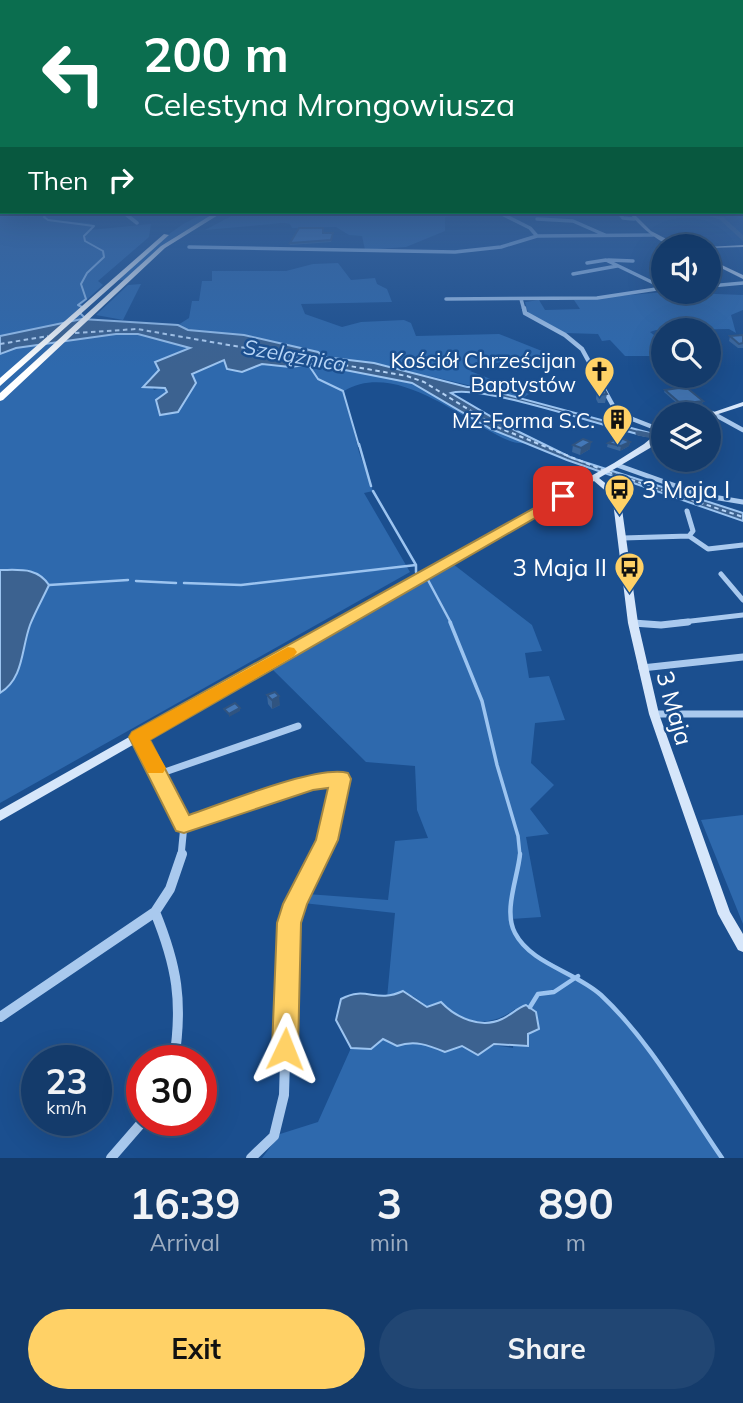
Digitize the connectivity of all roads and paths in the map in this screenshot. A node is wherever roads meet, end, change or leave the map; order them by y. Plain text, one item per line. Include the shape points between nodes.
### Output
1 (138, 259) edge
2 (152, 259) edge
3 (612, 259) edge
4 (624, 259) edge
5 (606, 260) junction
6 (633, 261) dead end
7 (587, 263) dead end
8 (619, 266) junction
9 (721, 266) edge
10 (573, 274) dead end
11 (743, 277) edge
12 (743, 284) edge
13 (651, 285) edge
14 (721, 285) edge
15 (651, 290) edge
16 (446, 299) dead end
17 (521, 299) junction
18 (21, 378) joint
19 (3, 380) edge
20 (0, 398) edge
21 (743, 404) edge
22 (721, 411) edge
23 (721, 419) edge
24 (651, 430) edge
25 (743, 430) edge
26 (651, 441) edge
27 (616, 466) junction
28 (596, 477) junction
29 (743, 497) edge
30 (731, 498) junction
31 (743, 502) edge
32 (687, 511) dead end
33 (689, 536) junction
34 (623, 538) junction
35 (743, 545) edge
36 (721, 574) dead end
37 (743, 600) edge
38 (743, 615) edge
39 (633, 623) junction
40 (743, 657) edge
41 (642, 668) junction
42 (654, 714) junction
43 (743, 714) edge
44 (298, 726) dead end
45 (139, 737) junction
46 (159, 774) junction
47 (0, 816) edge
48 (184, 825) junction
49 (155, 912) junction
50 (743, 946) edge
51 (0, 1017) edge
52 (177, 1045) edge
53 (130, 1136) edge
54 (111, 1158) edge
55 (251, 1158) edge

1 - 19 highway
2 - 18 highway
3 - 5 street
4 - 6 street
5 - 7 street
5 - 8 street
8 - 10 street
8 - 13 street
9 - 11 street
12 - 14 street
15 - 17 street via 597,298
16 - 17 street
17 - 24 street via 525,313 582,349 617,413
18 - 20 highway
21 - 22 street
23 - 25 street
26 - 27 street
27 - 28 street
27 - 30 street via 701,495
28 - 34 street, 3 Maja via 615,499
28 - 45 street
29 - 30 street
30 - 31 street
32 - 33 street via 693,531
33 - 34 street
33 - 35 street via 708,549
34 - 39 street, 3 Maja
36 - 37 street
38 - 39 street via 661,625
39 - 41 street, 3 Maja
40 - 41 street
41 - 42 street, 3 Maja
42 - 43 street
42 - 50 street, 3 Maja via 724,914
44 - 46 street
45 - 46 street
45 - 47 street
46 - 48 street
48 - 49 street via 181,861
48 - 55 street via 312,782 341,779 327,840 289,923 284,1095 274,1136
49 - 51 street
49 - 52 street via 177,965 182,1015
53 - 54 street

